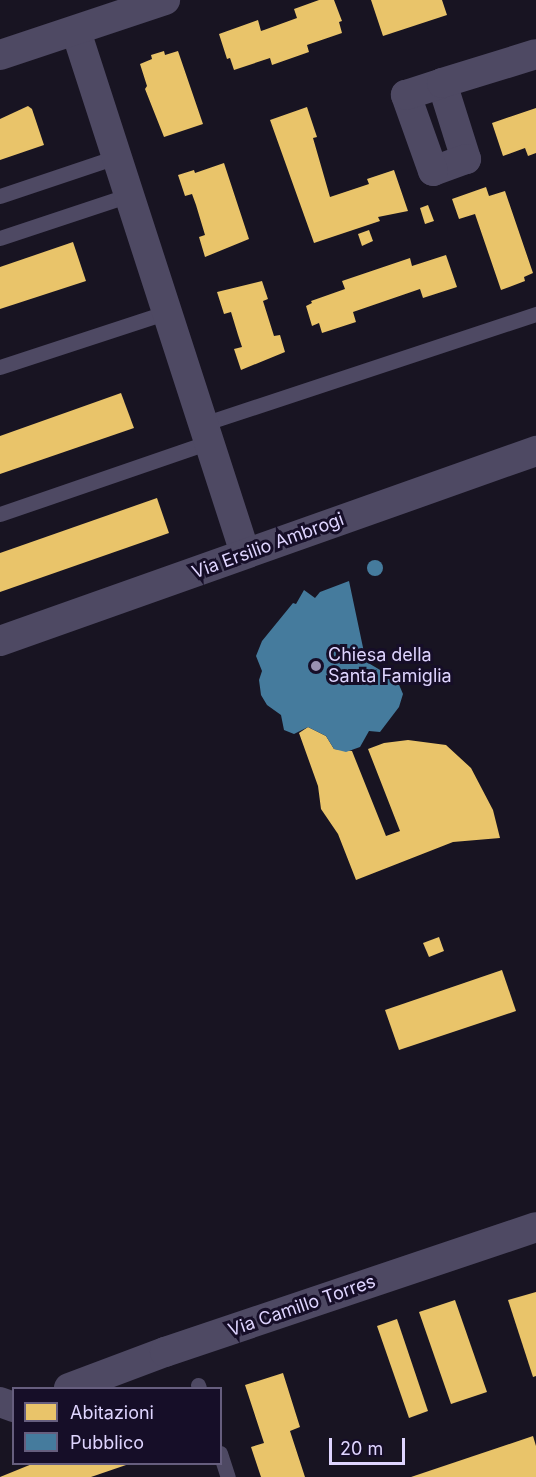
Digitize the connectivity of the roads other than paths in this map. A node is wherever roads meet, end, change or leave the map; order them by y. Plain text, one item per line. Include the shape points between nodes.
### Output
1 (165, 0) edge
2 (76, 31) junction
3 (536, 54) edge
4 (0, 55) edge
5 (442, 82) dead end
6 (116, 157) junction
7 (129, 195) junction
8 (0, 196) edge
9 (0, 238) edge
10 (167, 312) junction
11 (536, 314) edge
12 (0, 367) edge
13 (206, 433) junction
14 (536, 451) edge
15 (0, 514) edge
16 (245, 553) junction
17 (0, 641) edge
18 (536, 1227) edge
19 (74, 1387) edge
20 (222, 1459) edge
21 (228, 1477) edge

1 - 2 street
2 - 4 street
2 - 6 street
3 - 5 street
6 - 7 street
6 - 8 lane
7 - 9 lane
7 - 10 street
10 - 12 lane
10 - 13 street
11 - 13 lane
13 - 15 lane
13 - 16 street
14 - 16 street, Via Ersilio Ambrogi
16 - 17 street, Via Ersilio Ambrogi
18 - 19 street, Via Camillo Torres via 165,1352
20 - 21 lane

